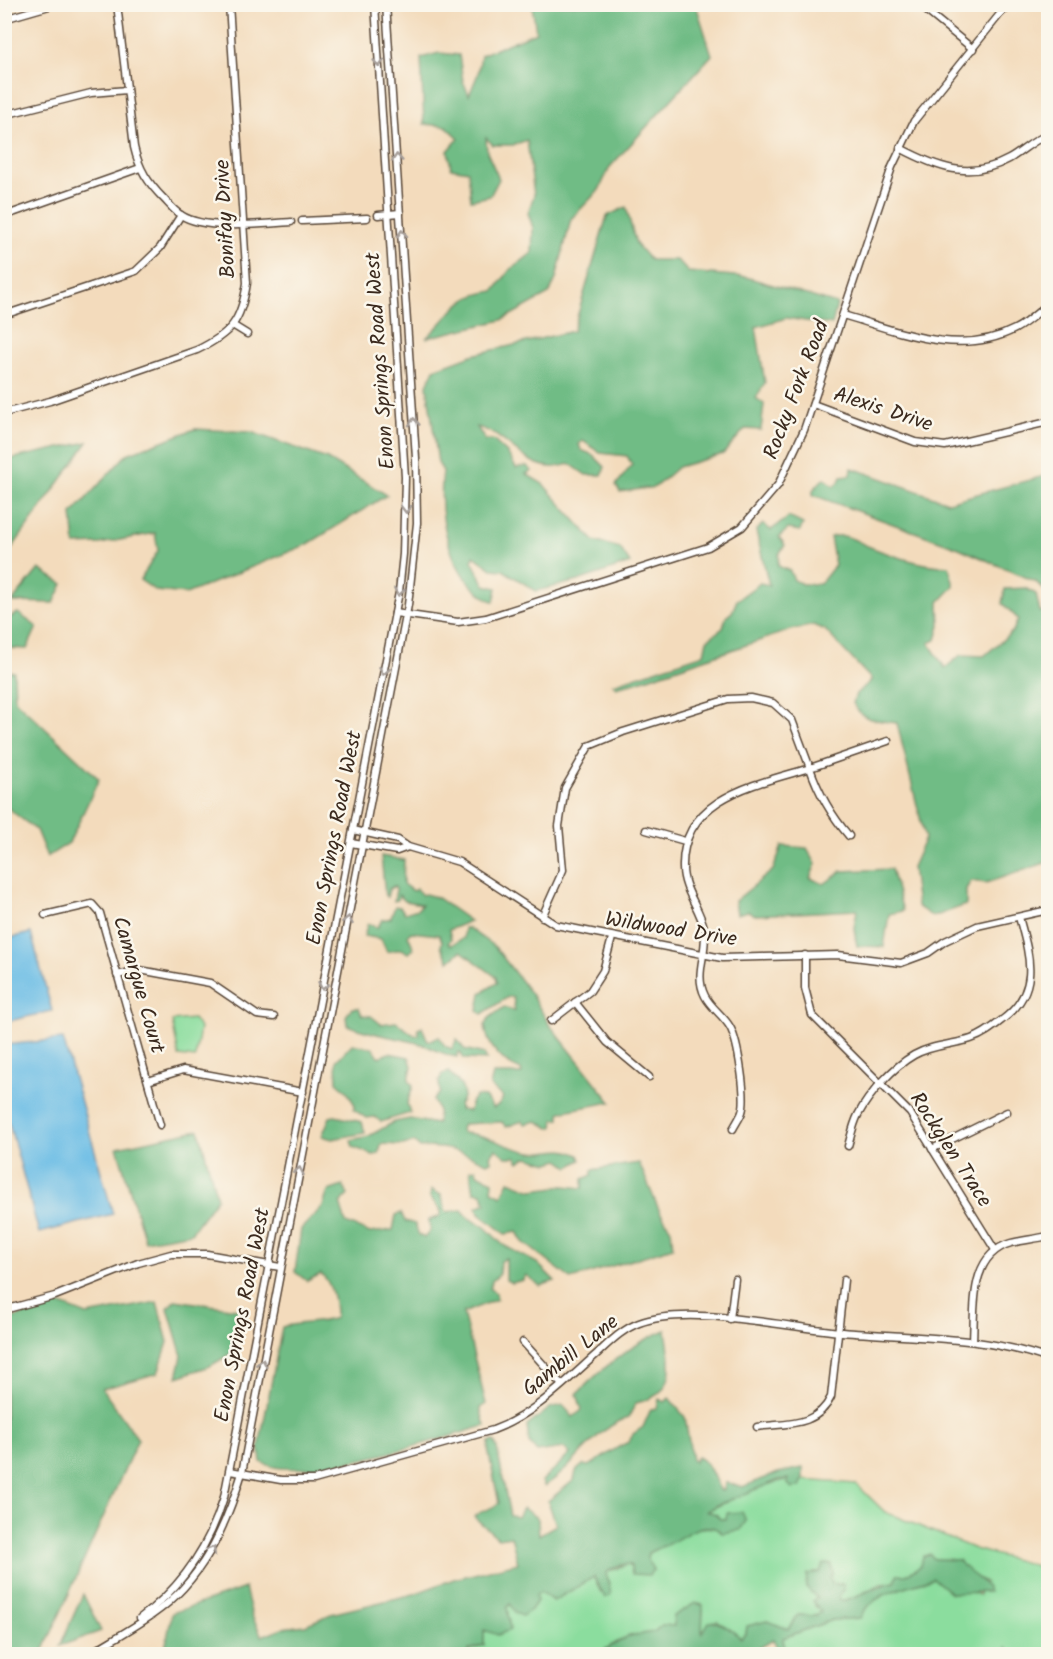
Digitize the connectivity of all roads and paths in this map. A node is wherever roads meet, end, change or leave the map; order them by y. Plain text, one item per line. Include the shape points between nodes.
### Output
1 (56, 4) edge
2 (117, 4) edge
3 (229, 4) edge
4 (375, 4) edge
5 (386, 4) edge
6 (918, 4) edge
7 (1008, 4) edge
8 (4, 19) edge
9 (973, 49) junction
10 (127, 90) junction
11 (4, 116) edge
12 (1048, 135) edge
13 (900, 148) junction
14 (140, 168) junction
15 (400, 213) junction
16 (388, 214) junction
17 (181, 215) junction
18 (378, 215) dead end
19 (4, 216) edge
20 (367, 218) dead end
21 (302, 221) dead end
22 (291, 222) dead end
23 (244, 225) junction
24 (1048, 304) edge
25 (4, 315) edge
26 (843, 315) junction
27 (234, 326) junction
28 (247, 334) dead end
29 (813, 404) junction
30 (4, 413) edge
31 (1048, 422) edge
32 (395, 614) junction
33 (406, 616) junction
34 (888, 741) dead end
35 (810, 768) junction
36 (353, 830) junction
37 (646, 830) dead end
38 (365, 832) junction
39 (849, 836) dead end
40 (685, 841) junction
41 (351, 843) junction
42 (362, 846) junction
43 (408, 848) junction
44 (1048, 910) edge
45 (45, 915) dead end
46 (542, 917) junction
47 (1019, 917) junction
48 (612, 938) junction
49 (703, 955) junction
50 (805, 955) junction
51 (117, 975) junction
52 (575, 1002) junction
53 (274, 1017) dead end
54 (551, 1021) dead end
55 (649, 1077) dead end
56 (148, 1081) junction
57 (882, 1083) junction
58 (303, 1092) junction
59 (1007, 1112) dead end
60 (160, 1125) dead end
61 (733, 1129) dead end
62 (848, 1146) dead end
63 (932, 1149) junction
64 (1048, 1236) edge
65 (995, 1250) junction
66 (270, 1265) junction
67 (280, 1267) junction
68 (735, 1279) dead end
69 (844, 1280) dead end
70 (4, 1310) edge
71 (730, 1319) junction
72 (840, 1332) junction
73 (973, 1341) junction
74 (523, 1342) dead end
75 (1048, 1359) edge
76 (561, 1384) junction
77 (758, 1427) dead end
78 (230, 1471) junction
79 (242, 1473) junction
80 (122, 1633) junction
81 (89, 1654) edge

1 - 8 street
2 - 10 street
3 - 23 street, Bonifay Drive
4 -> 16 street, Enon Springs Road West
15 -> 5 street, Enon Springs Road West
6 - 9 street
7 - 9 street, Rocky Fork Road
9 - 13 street, Rocky Fork Road via 914,121
10 - 11 street via 91,93
10 - 14 street
12 - 13 street via 1008,160 967,171 935,167
13 - 26 street, Rocky Fork Road
14 - 17 street via 151,186
14 - 19 street
15 - 16 street
33 -> 15 street, Enon Springs Road West via 418,504
16 - 18 street
16 -> 32 street, Enon Springs Road West via 405,477 403,554
17 - 23 street via 211,223
17 - 25 street via 160,248 136,271
20 - 21 street
22 - 23 street
23 - 27 street, Bonifay Drive via 247,283
24 - 26 street via 1015,329 954,343
26 - 29 street, Rocky Fork Road
27 - 28 street
27 - 30 street via 198,350
29 - 31 street, Alexis Drive via 915,442 945,447
29 - 33 street, Rocky Fork Road via 778,485 742,526 708,547 486,618 458,622
32 - 33 street, Rocky Fork Road
32 -> 36 street, Enon Springs Road West
33 - 38 street, Enon Springs Road West
34 - 35 street
35 - 39 street via 817,790
35 - 40 street via 726,795 705,812
35 - 46 street via 792,720 773,703 751,698 729,699 589,746 565,788 559,826 563,870
36 - 38 street, Wildwood Drive
36 - 41 street, Enon Springs Road West
37 - 40 street
38 - 42 street, Enon Springs Road West
38 - 43 street, Wildwood Drive via 398,840
40 - 49 street via 683,870 704,929
41 - 42 street, Wildwood Drive
41 -> 58 street, Enon Springs Road West
42 - 43 street, Wildwood Drive via 397,851
67 -> 42 street, Enon Springs Road West
43 - 46 street, Wildwood Drive via 459,861
44 - 47 street, Wildwood Drive
45 - 51 street, Camargue Court via 92,904 100,913
46 - 48 street, Wildwood Drive via 556,925
47 - 50 street, Wildwood Drive via 977,926 901,963
47 - 57 street via 1029,967 1023,1000 988,1031 972,1039 924,1050 904,1061
48 - 49 street, Wildwood Drive
48 - 52 street via 603,971 590,991
49 - 50 street, Wildwood Drive
49 - 61 street via 700,972 704,994 735,1038 743,1111
50 - 57 street, Rockglen Trace via 805,988 812,1015
51 - 53 street via 140,970 210,982 257,1015
51 - 56 street, Camargue Court
52 - 54 street
52 - 55 street via 607,1042
56 - 58 street via 183,1070
56 - 60 street, Camargue Court
57 - 62 street via 858,1115
57 - 63 street, Rockglen Trace via 910,1113
58 - 66 street, Enon Springs Road West
59 - 63 street
63 - 65 street, Rockglen Trace
64 - 65 street
65 - 73 street via 977,1282
66 - 67 street
66 - 70 street via 171,1254
66 - 78 street, Enon Springs Road West
79 -> 67 street, Enon Springs Road West
68 - 71 street
69 - 72 street
71 - 72 street, Gambill Lane
71 - 76 street, Gambill Lane via 702,1317 639,1323 621,1333
72 - 73 street, Gambill Lane
72 - 77 street via 831,1397 826,1407 818,1416 805,1421
73 - 75 street, Gambill Lane
74 - 76 street
76 - 79 street, Gambill Lane via 509,1424 465,1438 314,1480 281,1480
78 - 79 street, Gambill Lane
78 - 80 street, Enon Springs Road West via 215,1523 197,1558 167,1596
80 -> 79 street, Enon Springs Road West via 166,1604 196,1573 225,1526
80 - 81 street

